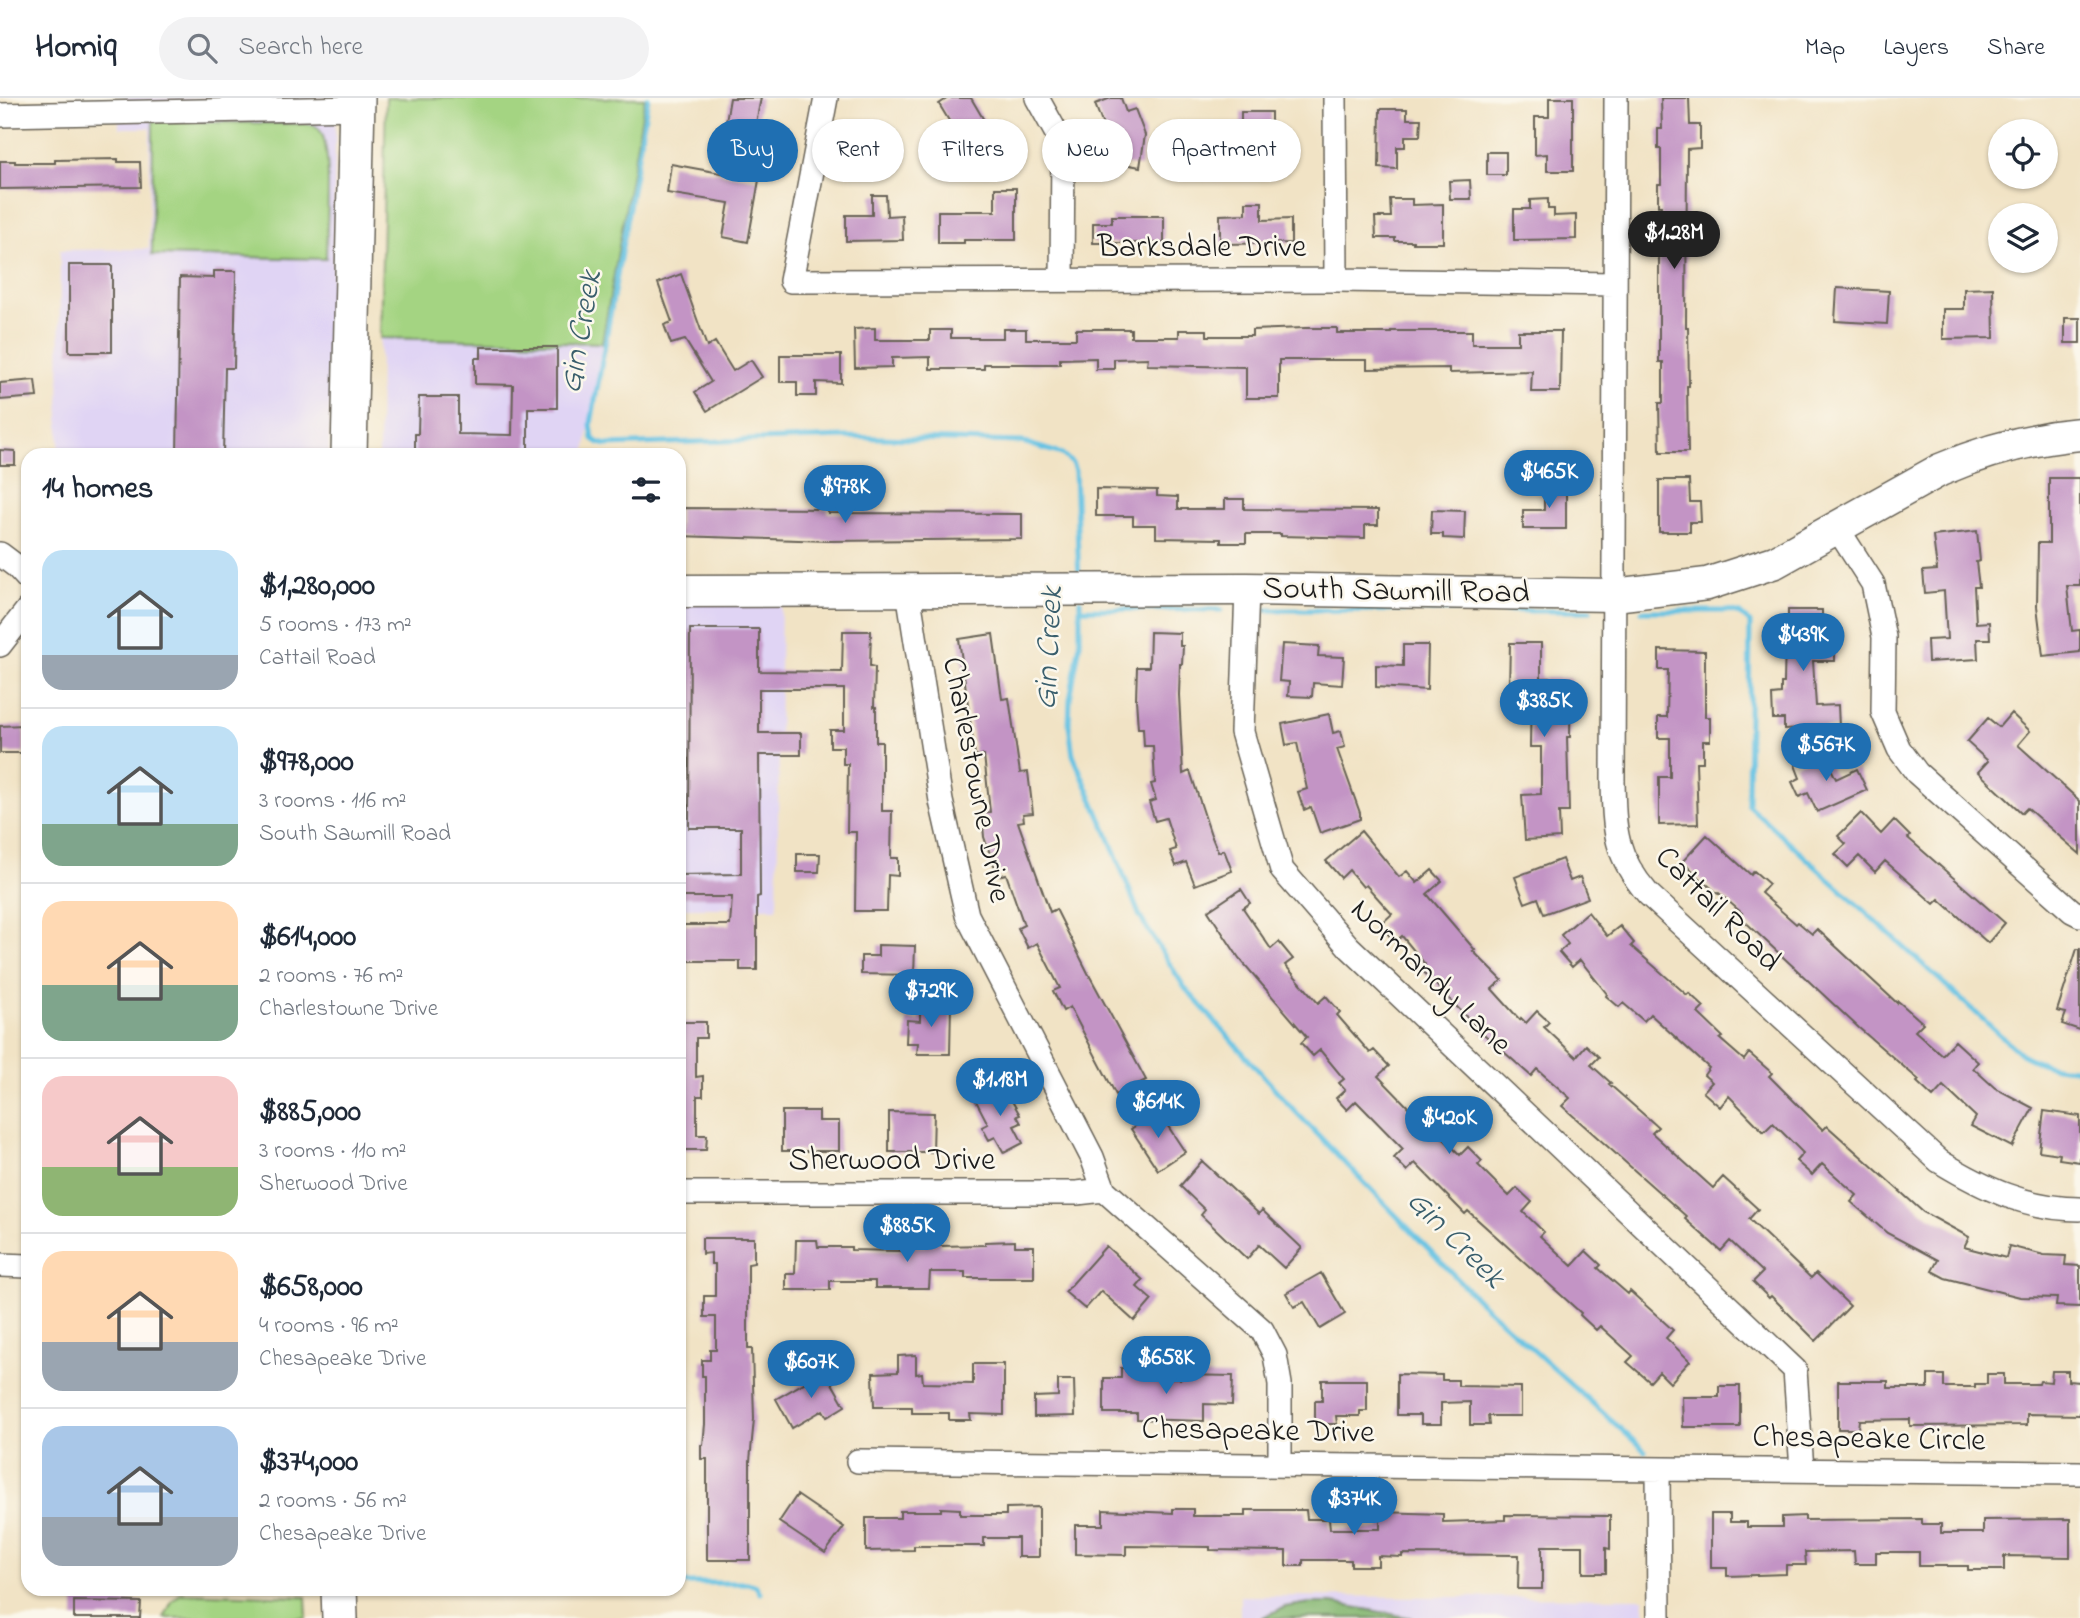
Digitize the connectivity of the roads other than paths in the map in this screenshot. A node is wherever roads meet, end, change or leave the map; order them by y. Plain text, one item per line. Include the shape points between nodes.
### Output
1 (825, 98) edge
2 (1037, 98) edge
3 (1335, 98) edge
4 (1616, 98) edge
5 (357, 103) edge
6 (0, 115) edge
7 (1336, 279) junction
8 (1062, 280) junction
9 (1614, 284) junction
10 (2080, 434) edge
11 (349, 448) edge
12 (1837, 528) junction
13 (0, 554) edge
14 (21, 571) edge
15 (1247, 589) junction
16 (686, 591) edge
17 (908, 591) junction
18 (1614, 596) junction
19 (21, 618) edge
20 (0, 645) edge
21 (2080, 915) edge
22 (1104, 1190) junction
23 (686, 1193) edge
24 (2080, 1209) edge
25 (0, 1265) edge
26 (21, 1266) edge
27 (858, 1461) dead end
28 (1280, 1464) junction
29 (1658, 1469) junction
30 (1802, 1471) junction
31 (2080, 1473) edge
32 (339, 1596) edge
33 (340, 1618) edge
34 (1659, 1618) edge

1 - 8 street, Barksdale Drive via 791,281
2 - 8 street via 1063,145
3 - 7 street
4 - 9 street, Cattail Road
5 - 6 street
5 - 11 main road
7 - 8 street, Barksdale Drive
7 - 9 street, Barksdale Drive
9 - 18 street, Cattail Road
10 - 12 street, South Sawmill Road via 1964,459
12 - 18 street, South Sawmill Road via 1775,562 1707,584
12 - 21 street via 1872,584 1884,637 1883,712 1899,750 1917,773
13 - 14 street
15 - 17 street, South Sawmill Road
15 - 18 street, South Sawmill Road
15 - 30 street, Normandy Lane via 1242,732 1282,870 1349,947 1795,1370
16 - 17 street, South Sawmill Road
17 - 22 street, Charlestowne Drive via 941,801 967,915 1092,1157
18 - 24 street, Cattail Road via 1614,813 1621,853 1632,874 1648,894 1939,1161 2006,1197 2038,1206
19 - 20 street
22 - 23 street, Sherwood Drive via 1077,1194
22 - 28 street, Charlestowne Drive via 1262,1330 1275,1355 1280,1384
25 - 26 street
27 - 28 street, Chesapeake Drive
28 - 29 street, Chesapeake Drive
29 - 30 street, Chesapeake Circle
29 - 34 street
30 - 31 street, Chesapeake Circle
32 - 33 main road

